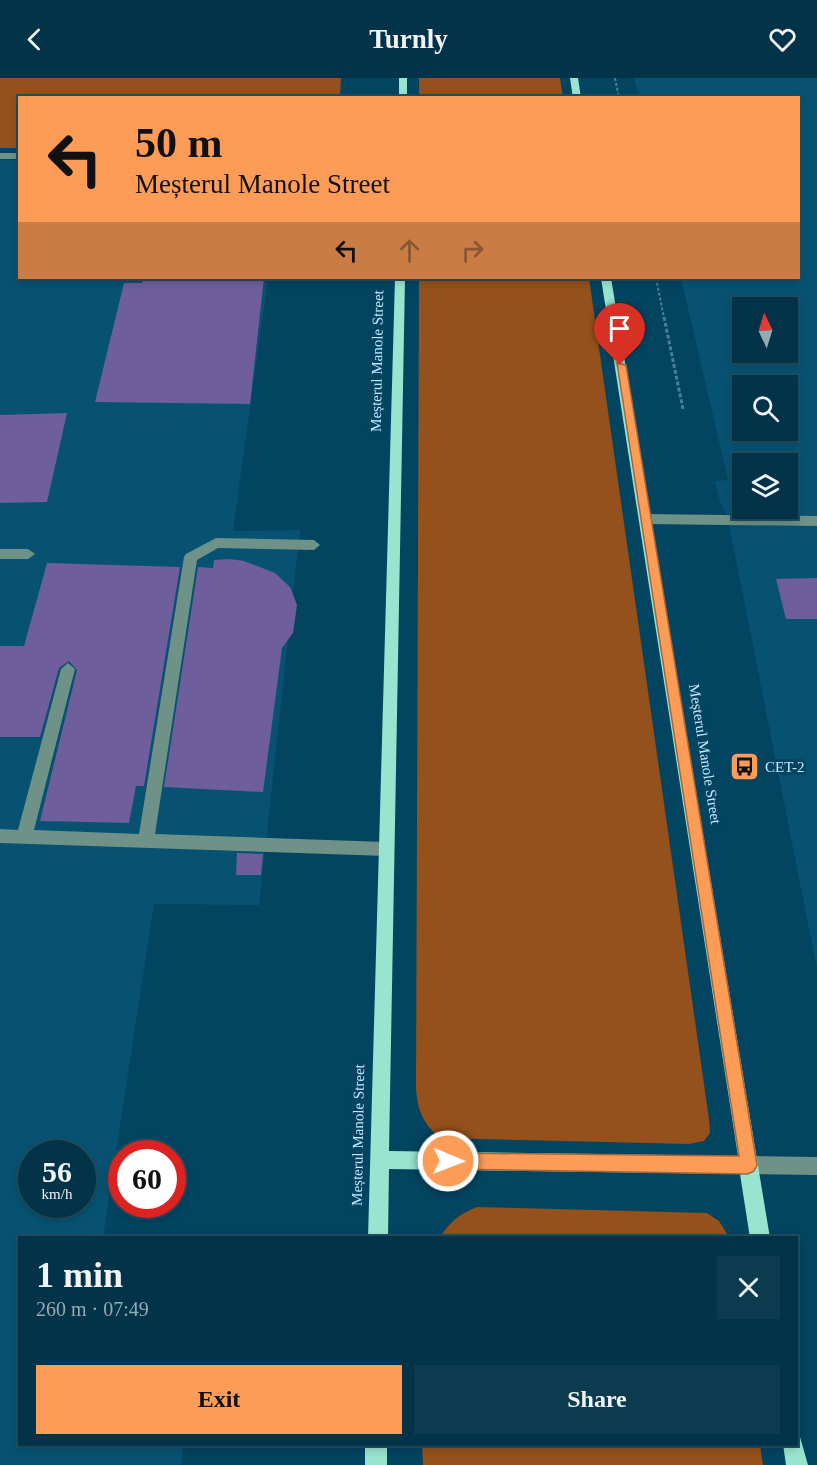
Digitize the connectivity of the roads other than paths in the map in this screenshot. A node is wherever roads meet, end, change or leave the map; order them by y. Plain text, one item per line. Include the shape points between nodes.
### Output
1 (403, 78) edge
2 (574, 78) edge
3 (403, 96) edge
4 (578, 96) edge
5 (0, 156) edge
6 (18, 156) edge
7 (400, 279) edge
8 (606, 279) edge
9 (645, 519) junction
10 (817, 521) edge
11 (314, 545) dead end
12 (0, 554) edge
13 (28, 554) dead end
14 (68, 669) dead end
15 (0, 836) edge
16 (24, 837) junction
17 (146, 841) junction
18 (386, 849) junction
19 (378, 1160) junction
20 (748, 1165) junction
21 (817, 1166) edge
22 (378, 1236) edge
23 (760, 1236) edge
24 (376, 1446) edge
25 (793, 1446) edge
26 (376, 1465) edge
27 (796, 1465) edge

1 - 3 main road
2 - 4 main road
5 - 6 street
7 - 18 main road, Meșterul Manole Street
8 - 9 main road, Meșterul Manole Street
9 - 10 street
9 - 20 main road, Meșterul Manole Street
11 - 17 street via 216,543 191,557
12 - 13 street
14 - 16 street
15 - 16 street
16 - 17 street
17 - 18 street
18 - 19 main road, Meșterul Manole Street
19 - 20 main road
19 - 22 main road, Meșterul Manole Street
20 - 21 street
20 - 23 main road, Meșterul Manole Street
24 - 26 main road
25 - 27 main road

